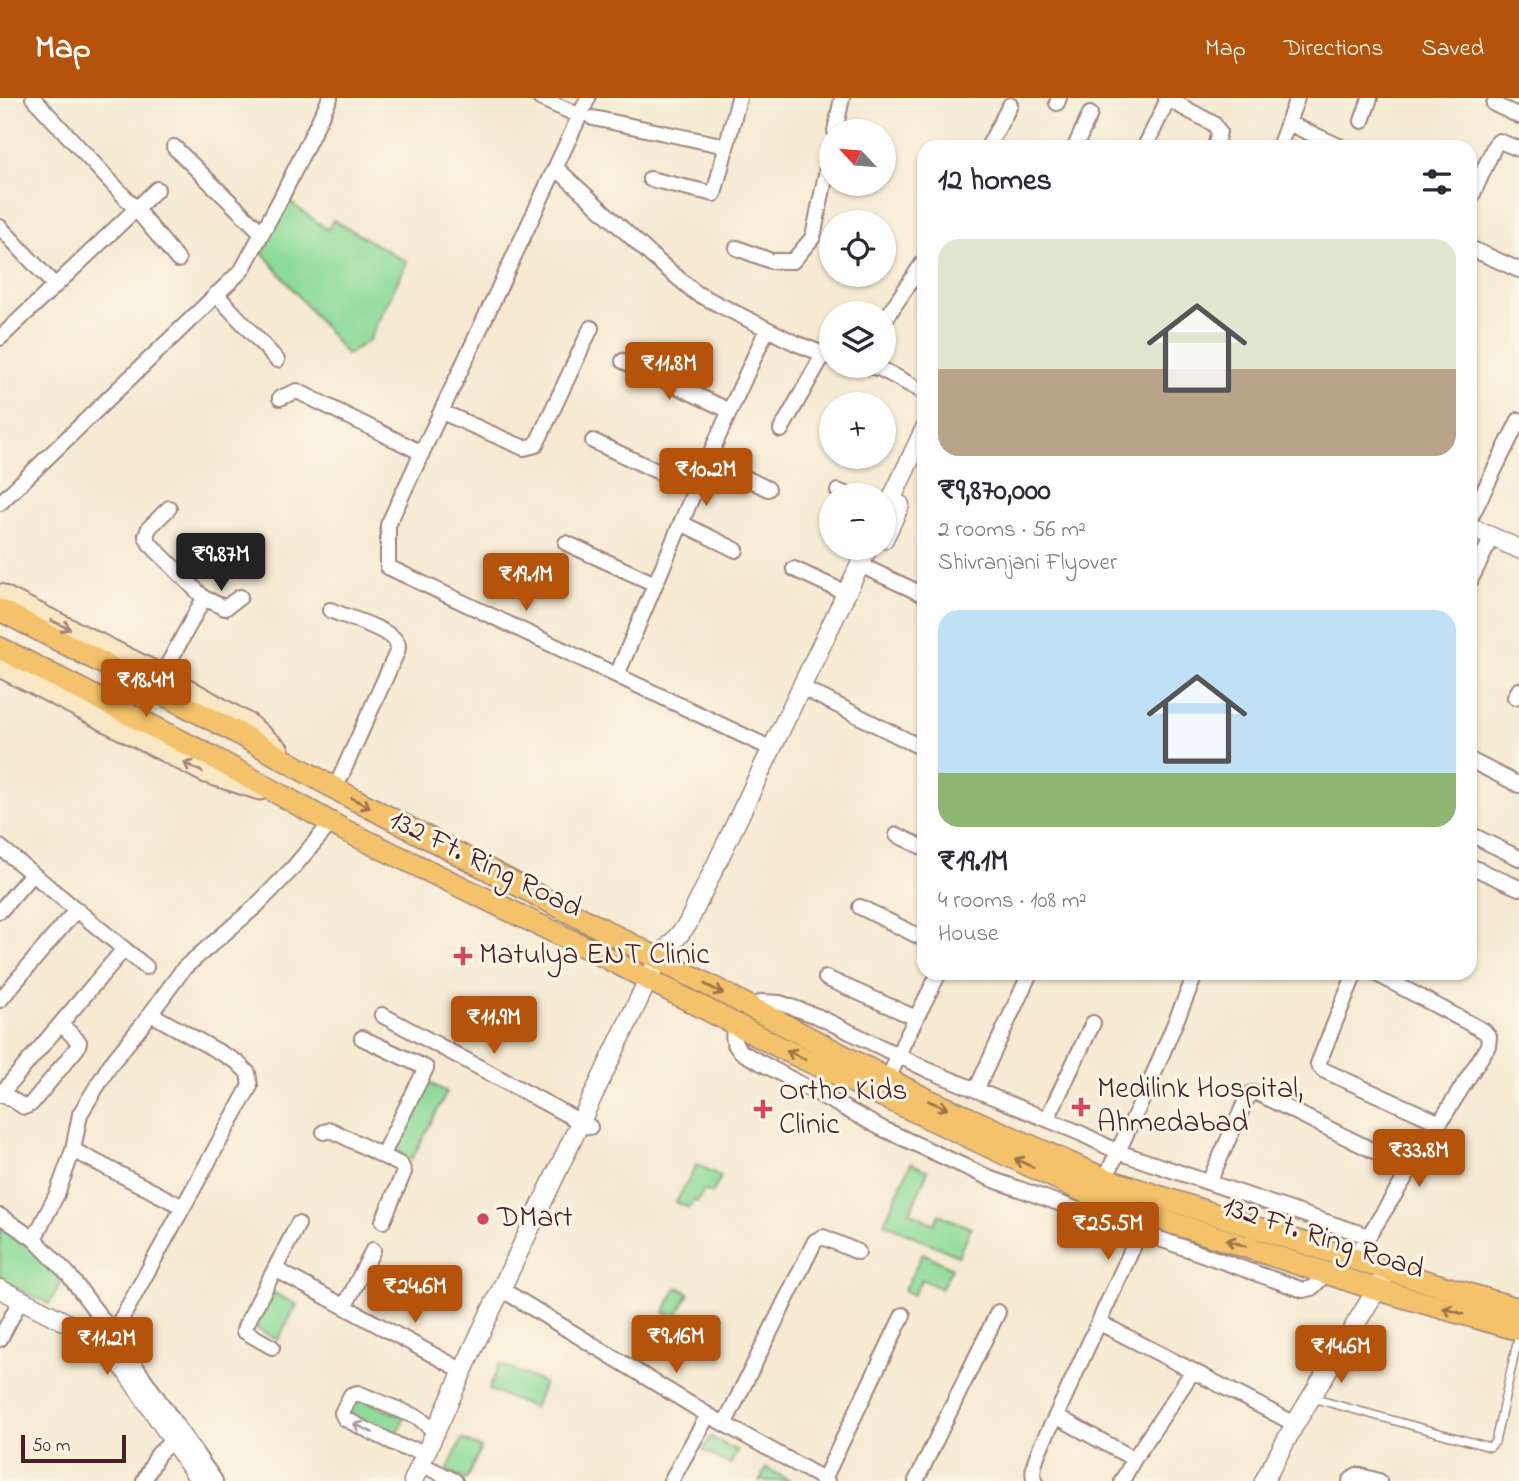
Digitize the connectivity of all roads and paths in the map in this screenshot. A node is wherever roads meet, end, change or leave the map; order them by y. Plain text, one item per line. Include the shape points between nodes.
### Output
1 (33, 98) edge
2 (330, 98) edge
3 (540, 98) edge
4 (588, 98) edge
5 (739, 98) edge
6 (842, 98) edge
7 (1167, 98) edge
8 (1297, 98) edge
9 (1370, 98) edge
10 (1010, 105) dead end
11 (1493, 106) edge
12 (1090, 114) dead end
13 (1519, 116) edge
14 (587, 117) junction
15 (838, 119) edge
16 (1362, 121) dead end
17 (1288, 123) junction
18 (992, 140) edge
19 (1077, 140) edge
20 (1148, 140) edge
21 (1217, 140) edge
22 (1282, 140) edge
23 (1326, 140) edge
24 (726, 146) junction
25 (174, 147) dead end
26 (1519, 149) edge
27 (556, 168) junction
28 (650, 179) dead end
29 (1477, 185) edge
30 (157, 189) dead end
31 (821, 196) edge
32 (136, 209) junction
33 (0, 228) edge
34 (262, 233) junction
35 (737, 248) dead end
36 (1477, 251) edge
37 (178, 260) dead end
38 (1519, 270) edge
39 (917, 272) edge
40 (55, 286) junction
41 (216, 294) junction
42 (896, 303) edge
43 (591, 328) dead end
44 (767, 329) junction
45 (0, 338) edge
46 (819, 352) edge
47 (277, 360) dead end
48 (623, 361) dead end
49 (819, 369) edge
50 (896, 377) edge
51 (917, 388) edge
52 (280, 398) dead end
53 (730, 411) junction
54 (442, 412) junction
55 (1519, 420) edge
56 (781, 430) dead end
57 (593, 441) dead end
58 (917, 445) edge
59 (1513, 449) edge
60 (422, 453) junction
61 (708, 459) junction
62 (917, 470) edge
63 (896, 488) edge
64 (695, 489) junction
65 (768, 489) dead end
66 (0, 503) edge
67 (169, 508) dead end
68 (1477, 508) edge
69 (896, 514) edge
70 (681, 523) junction
71 (1477, 530) edge
72 (1477, 540) edge
73 (566, 543) dead end
74 (1488, 545) junction
75 (1519, 549) edge
76 (736, 550) dead end
77 (1519, 559) edge
78 (865, 560) edge
79 (870, 560) edge
80 (864, 567) junction
81 (1477, 567) edge
82 (794, 569) dead end
83 (655, 584) junction
84 (917, 592) edge
85 (846, 593) junction
86 (0, 594) edge
87 (240, 597) dead end
88 (204, 598) junction
89 (0, 610) edge
90 (330, 610) dead end
91 (0, 648) edge
92 (0, 667) edge
93 (162, 675) junction
94 (617, 675) junction
95 (806, 690) junction
96 (917, 746) edge
97 (772, 749) junction
98 (1477, 764) edge
99 (301, 770) junction
100 (1519, 785) edge
101 (335, 789) junction
102 (281, 796) junction
103 (331, 823) junction
104 (897, 835) dead end
105 (1477, 838) edge
106 (917, 845) edge
107 (0, 847) edge
108 (1519, 859) edge
109 (1477, 869) edge
110 (32, 874) junction
111 (1512, 885) edge
112 (860, 908) dead end
113 (76, 910) junction
114 (0, 911) edge
115 (917, 936) edge
116 (124, 949) junction
117 (663, 963) junction
118 (146, 967) dead end
119 (827, 978) dead end
120 (935, 980) edge
121 (1027, 980) edge
122 (1192, 980) edge
123 (1352, 980) edge
124 (1388, 980) edge
125 (653, 982) junction
126 (0, 1000) edge
127 (750, 1008) junction
128 (151, 1014) junction
129 (382, 1015) dead end
130 (916, 1018) junction
131 (1093, 1023) dead end
132 (61, 1024) junction
133 (735, 1024) junction
134 (362, 1038) dead end
135 (439, 1046) junction
136 (898, 1055) junction
137 (426, 1069) junction
138 (888, 1080) junction
139 (976, 1090) junction
140 (1, 1094) edge
141 (1047, 1119) junction
142 (1440, 1123) junction
143 (585, 1125) junction
144 (324, 1132) dead end
145 (73, 1150) junction
146 (1118, 1152) junction
147 (382, 1156) junction
148 (1410, 1169) junction
149 (1105, 1180) junction
150 (1209, 1182) junction
151 (183, 1207) junction
152 (0, 1216) edge
153 (383, 1221) dead end
154 (1144, 1223) junction
155 (298, 1224) dead end
156 (1368, 1236) junction
157 (34, 1239) junction
158 (373, 1250) dead end
159 (858, 1252) dead end
160 (1354, 1259) junction
161 (275, 1269) junction
162 (1388, 1270) junction
163 (0, 1289) edge
164 (1376, 1289) junction
165 (505, 1291) junction
166 (21, 1299) junction
167 (345, 1306) junction
168 (1519, 1309) edge
169 (998, 1312) dead end
170 (903, 1315) dead end
171 (1100, 1323) junction
172 (1519, 1332) edge
173 (113, 1334) junction
174 (0, 1339) edge
175 (272, 1347) dead end
176 (463, 1371) junction
177 (1193, 1371) junction
178 (1312, 1398) junction
179 (708, 1415) junction
180 (1056, 1416) junction
181 (725, 1423) junction
182 (1295, 1424) junction
183 (435, 1432) junction
184 (173, 1440) junction
185 (426, 1451) junction
186 (1134, 1459) junction
187 (428, 1475) edge
188 (825, 1480) edge
189 (144, 1481) edge
190 (200, 1481) edge
191 (215, 1481) edge
192 (413, 1481) edge
193 (455, 1481) edge
194 (671, 1481) edge
195 (916, 1481) edge
196 (1034, 1481) edge
197 (1122, 1481) edge
198 (1264, 1481) edge
199 (1350, 1481) edge
200 (1380, 1481) edge

1 - 32 street
2 - 34 street
3 - 14 street
4 - 14 street
5 - 24 street
6 - 15 street
7 - 20 street
7 - 21 street via 1214,124 1219,132
8 - 17 street
9 - 16 street
10 - 18 street
11 - 13 street
12 - 19 street
14 - 24 street
14 - 27 street
17 - 22 street
17 - 23 street
24 - 28 street via 714,194
25 - 34 street
26 - 29 street via 1499,141
27 - 44 street via 696,293
27 - 54 street
30 - 32 street
31 - 35 street via 813,237 793,261 771,261
32 - 37 street
32 - 40 street
33 - 40 street
34 - 41 street via 242,270
36 - 38 street
39 - 42 street
40 - 45 street
41 - 47 street
41 - 66 street
43 - 54 street via 536,446 524,448
44 - 46 street
44 - 53 street
48 - 53 street
49 - 56 street
50 - 51 street
52 - 60 street via 297,391
53 - 61 street
54 - 60 street
55 - 59 street
57 - 64 street
58 - 63 street
59 - 68 street
60 - 94 street via 388,525 388,567
61 - 64 street
61 - 65 street
62 - 69 street
64 - 70 street
67 - 88 street via 146,536
70 - 76 street
70 - 83 street
71 - 75 street
72 - 74 street
73 - 83 street
74 - 77 street
74 - 81 street
78 - 80 street
79 - 80 street
80 - 84 street
80 - 85 street
80 - 95 street
82 - 85 street
83 - 94 street
85 - 95 street
86 -> 93 main road
87 - 88 street via 225,608
88 - 93 street
89 - 99 main road, 132 Ft. Ring Road
90 - 101 street via 382,632 398,645
91 - 102 main road, 132 Ft. Ring Road
102 -> 92 main road via 206,773
93 - 99 main road via 249,724
94 - 97 street
95 - 96 street
95 - 97 street
95 - 117 street via 696,930
97 - 117 street via 687,925
98 - 100 street
99 - 101 main road, 132 Ft. Ring Road
101 -> 117 main road, 132 Ft. Ring Road
102 - 103 main road, 132 Ft. Ring Road
103 - 125 main road, 132 Ft. Ring Road
103 - 128 street via 255,906 184,968
104 - 106 street
105 - 108 street
107 - 110 street
108 - 111 street
109 - 111 street
110 - 113 street
110 - 114 street
112 - 115 street
113 - 116 street
113 - 126 street
116 - 118 street
116 - 132 street
117 - 125 street
117 -> 127 main road, 132 Ft. Ring Road
119 - 130 street
120 - 130 street
121 - 139 street
122 - 146 street
123 - 142 street via 1318,1064 1322,1070
124 - 142 street via 1489,1037 1488,1046
125 - 133 main road, 132 Ft. Ring Road
125 - 143 street
127 - 136 street via 762,1002 780,1003
127 - 138 main road, 132 Ft. Ring Road
128 - 145 street via 110,1065 80,1114
128 - 151 street via 237,1062 248,1073 250,1086
129 - 135 street
130 - 136 street
131 - 141 street
132 - 140 street
132 - 140 street via 79,1042 77,1048 31,1104 24,1107
154 -> 133 main road, 132 Ft. Ring Road
133 - 154 street via 735,1047 743,1053 881,1128 994,1180
134 - 137 street
135 - 137 street
135 - 143 street
136 - 138 street
136 - 139 street
137 - 147 street
138 -> 149 main road, 132 Ft. Ring Road
139 - 141 street
141 - 146 street
142 - 148 street
143 - 165 street
144 - 147 street via 331,1130
145 - 151 street
145 - 157 street
146 - 149 street
146 - 150 street
147 - 153 street via 401,1165 404,1172
148 - 150 street via 1252,1093
148 - 156 street
149 - 160 main road, 132 Ft. Ring Road
150 - 156 street
151 - 173 street
152 - 157 street
164 -> 154 main road, 132 Ft. Ring Road
154 - 171 street
155 - 161 street
156 - 160 street
157 - 173 street via 68,1273
158 - 167 street
159 - 181 street via 823,1237 815,1241
160 - 162 main road, 132 Ft. Ring Road
161 - 167 street
161 - 175 street via 244,1331
162 - 164 street
162 - 168 main road, 132 Ft. Ring Road
163 - 166 street
172 -> 164 main road, 132 Ft. Ring Road
164 - 178 street
165 - 176 street
165 - 179 street
165 - 187 street
166 - 174 street
166 - 184 street via 101,1340
167 - 176 street
169 - 195 street
170 - 188 street
171 - 177 street
171 - 180 street
172 - 178 lane via 1495,1442 1490,1447
173 - 191 street
176 - 183 street
177 - 182 street
177 - 186 street
178 - 182 street
179 - 181 street
179 - 194 street
180 - 186 street
180 - 196 street via 1032,1466
181 - 188 street
182 - 198 street
183 - 185 street
185 -> 183 street via 404,1448 345,1419 342,1413 351,1395 358,1393 419,1418
184 - 189 street via 158,1454
184 - 190 street
185 - 192 street
186 - 197 street
187 - 193 street
199 - 200 street via 1357,1475

